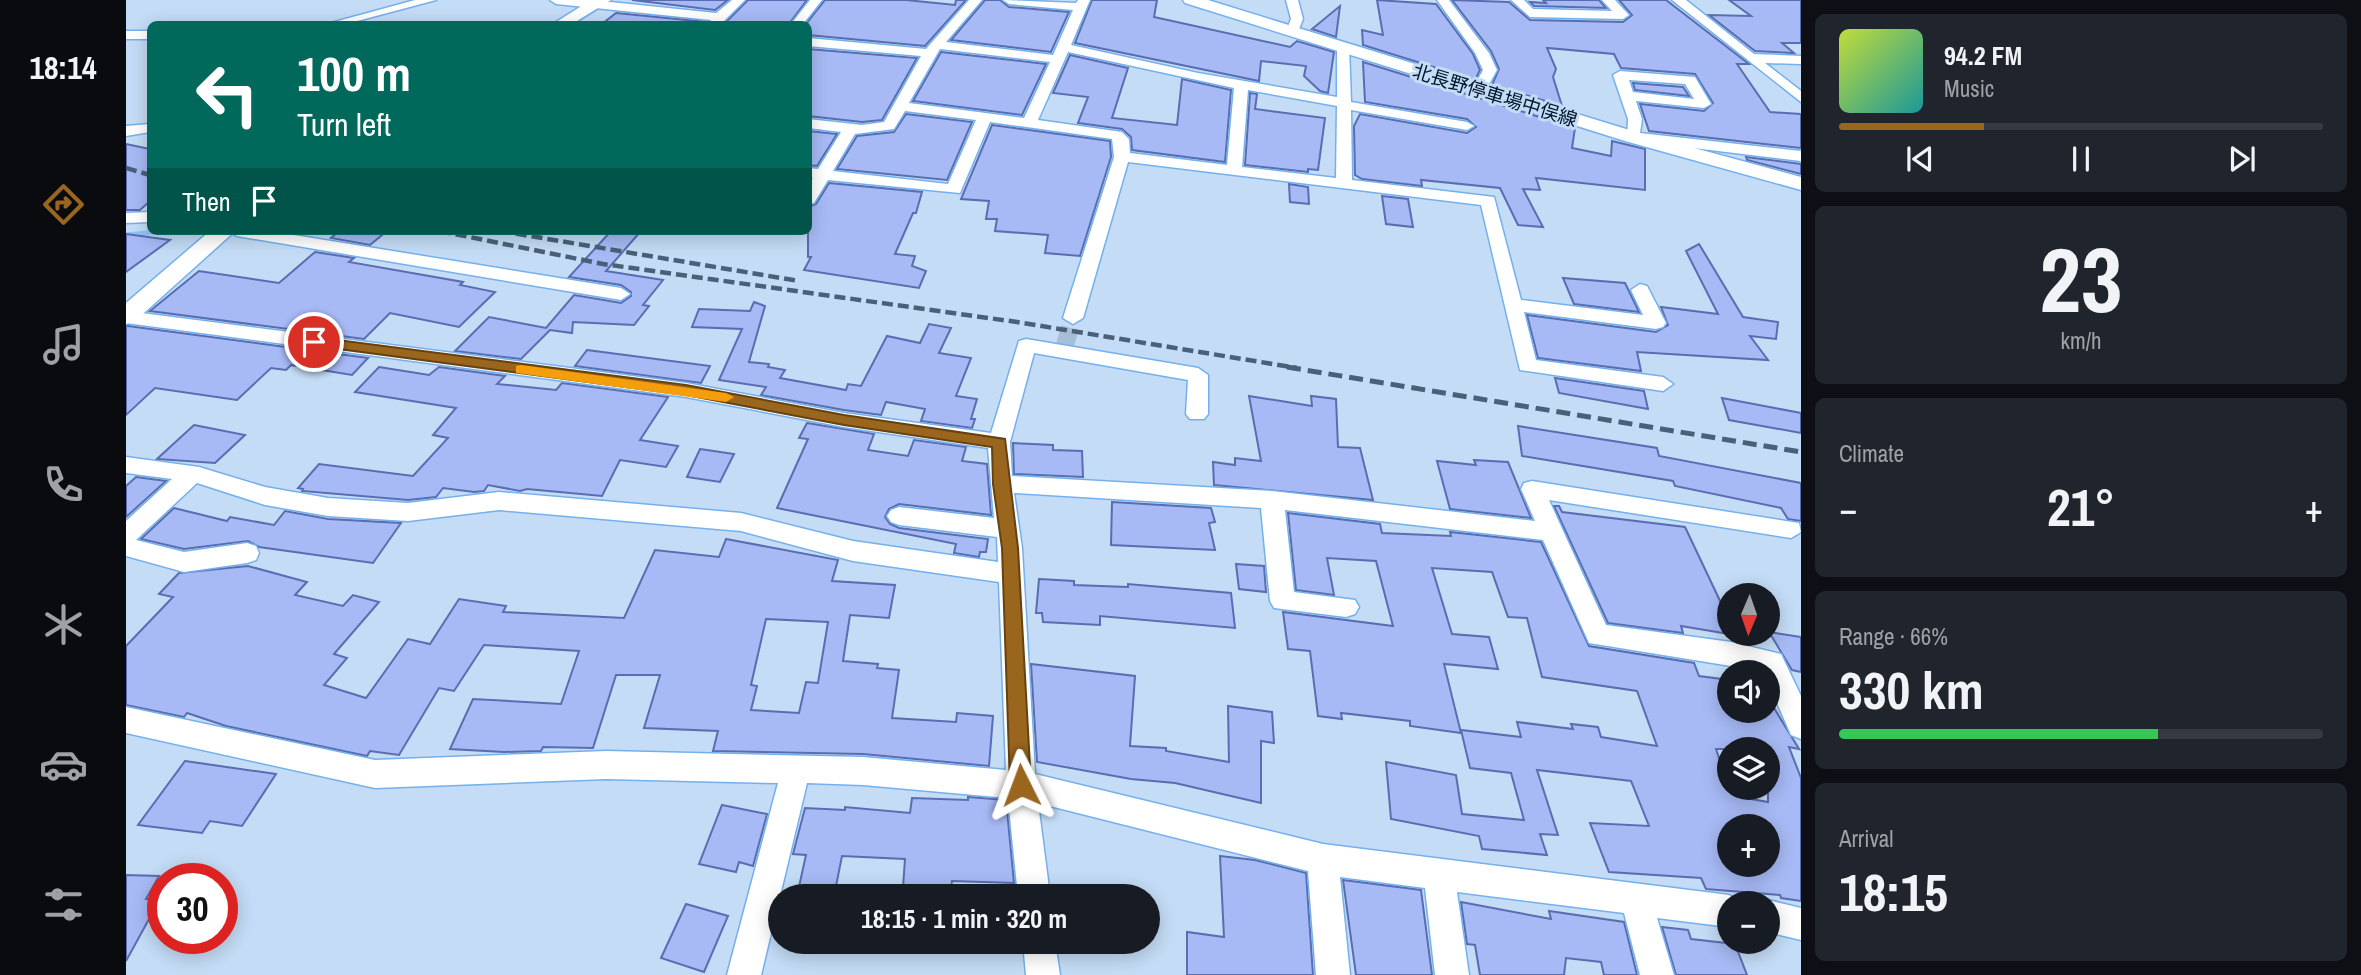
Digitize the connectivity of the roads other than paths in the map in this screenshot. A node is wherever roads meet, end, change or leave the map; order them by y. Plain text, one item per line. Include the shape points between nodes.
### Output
1 (430, 0) edge
2 (556, 0) edge
3 (739, 0) edge
4 (816, 0) edge
5 (976, 0) edge
6 (1009, 0) edge
7 (1191, 0) edge
8 (1292, 0) edge
9 (1443, 0) edge
10 (1517, 0) edge
11 (1608, 0) edge
12 (1678, 0) edge
13 (601, 1) edge
14 (1081, 3) edge
15 (345, 21) edge
16 (566, 21) edge
17 (717, 21) edge
18 (799, 21) edge
19 (1292, 31) junction
20 (126, 35) edge
21 (147, 35) edge
22 (812, 43) edge
23 (1344, 48) junction
24 (934, 49) junction
25 (1060, 53) junction
26 (1751, 58) junction
27 (1801, 60) edge
28 (1241, 85) junction
29 (1479, 90) junction
30 (1629, 96) junction
31 (1801, 98) edge
32 (1345, 104) junction
33 (902, 106) junction
34 (984, 118) junction
35 (812, 123) edge
36 (1029, 124) junction
37 (1467, 126) dead end
38 (147, 128) edge
39 (851, 128) junction
40 (126, 131) edge
41 (1632, 137) junction
42 (1801, 156) edge
43 (1122, 157) junction
44 (1234, 170) junction
45 (816, 174) edge
46 (1344, 184) junction
47 (1801, 184) edge
48 (147, 217) edge
49 (126, 218) edge
50 (219, 235) edge
51 (261, 235) edge
52 (1640, 290) dead end
53 (621, 294) dead end
54 (1512, 305) junction
55 (126, 317) edge
56 (1073, 318) tunnel mouth
57 (1024, 338) dead end
58 (1065, 345) dead end
59 (1663, 384) dead end
60 (1196, 414) dead end
61 (999, 442) junction
62 (126, 465) edge
63 (192, 474) junction
64 (1000, 484) junction
65 (1272, 500) junction
66 (899, 516) dead end
67 (1006, 529) junction
68 (1791, 529) dead end
69 (1551, 532) junction
70 (126, 535) edge
71 (126, 547) edge
72 (247, 553) dead end
73 (1010, 574) junction
74 (1346, 607) dead end
75 (126, 720) edge
76 (1801, 726) edge
77 (796, 770) junction
78 (1021, 785) junction
79 (1323, 859) junction
80 (1439, 874) junction
81 (1033, 884) edge
82 (1636, 900) junction
83 (1717, 910) edge
84 (1780, 919) edge
85 (1801, 924) edge
86 (1041, 954) edge
87 (744, 975) edge
88 (1044, 975) edge
89 (1333, 975) edge
90 (1452, 975) edge
91 (1657, 975) edge

1 - 15 street
2 - 13 street via 583,5
3 - 17 street
4 - 18 street
5 - 24 street
6 - 14 street
7 - 19 main road, 北長野停車場中俣線
8 - 19 street via 1297,19
9 - 29 street via 1490,70
10 - 11 street via 1530,13 1623,15
12 - 26 street
13 - 16 main road
13 - 17 street
14 - 25 street
19 - 23 main road, 北長野停車場中俣線
20 - 21 street
22 - 24 street
23 - 29 main road, 北長野停車場中俣線
23 - 32 street
24 - 25 street
24 - 33 street
25 - 28 street
25 - 36 street
26 - 27 street
26 - 31 street
28 - 32 street
28 - 44 street
29 - 41 main road, 北長野停車場中俣線
30 - 30 street via 1620,75 1690,80 1704,104
30 - 41 street via 1635,119
32 - 37 street
32 - 46 street
33 - 34 street
33 - 39 street via 889,126
34 - 36 street
34 - 45 street via 954,190
35 - 39 street
36 - 43 street via 1116,135 1121,139
38 - 40 street
39 - 45 street
41 - 42 street
41 - 47 main road, 北長野停車場中俣線
43 - 44 street
43 - 56 street
44 - 46 street
46 - 54 street via 1488,201
48 - 49 street
50 - 55 main road
51 - 53 street
52 - 54 street via 1656,323
54 - 59 street via 1527,365
55 - 61 street via 686,390 844,420
57 - 58 street
60 - 61 street via 1198,375 1026,345
61 - 64 street
62 - 63 street
63 - 70 street
63 - 73 street via 265,496 328,507 408,512 499,501 741,522 853,551
64 - 65 street
64 - 67 street
65 - 69 street
65 - 74 street via 1283,601
66 - 67 street
67 - 73 street
68 - 69 street via 1532,489
69 - 76 street via 1598,635 1772,662
71 - 72 street via 184,562
73 - 78 street
75 - 77 street via 375,774 606,765
77 - 78 street
77 - 87 street
78 - 79 street
78 - 81 street
79 - 80 street
79 - 89 street
80 - 82 street
80 - 90 street
82 - 83 street
82 - 91 street
84 - 85 street
86 - 88 street

